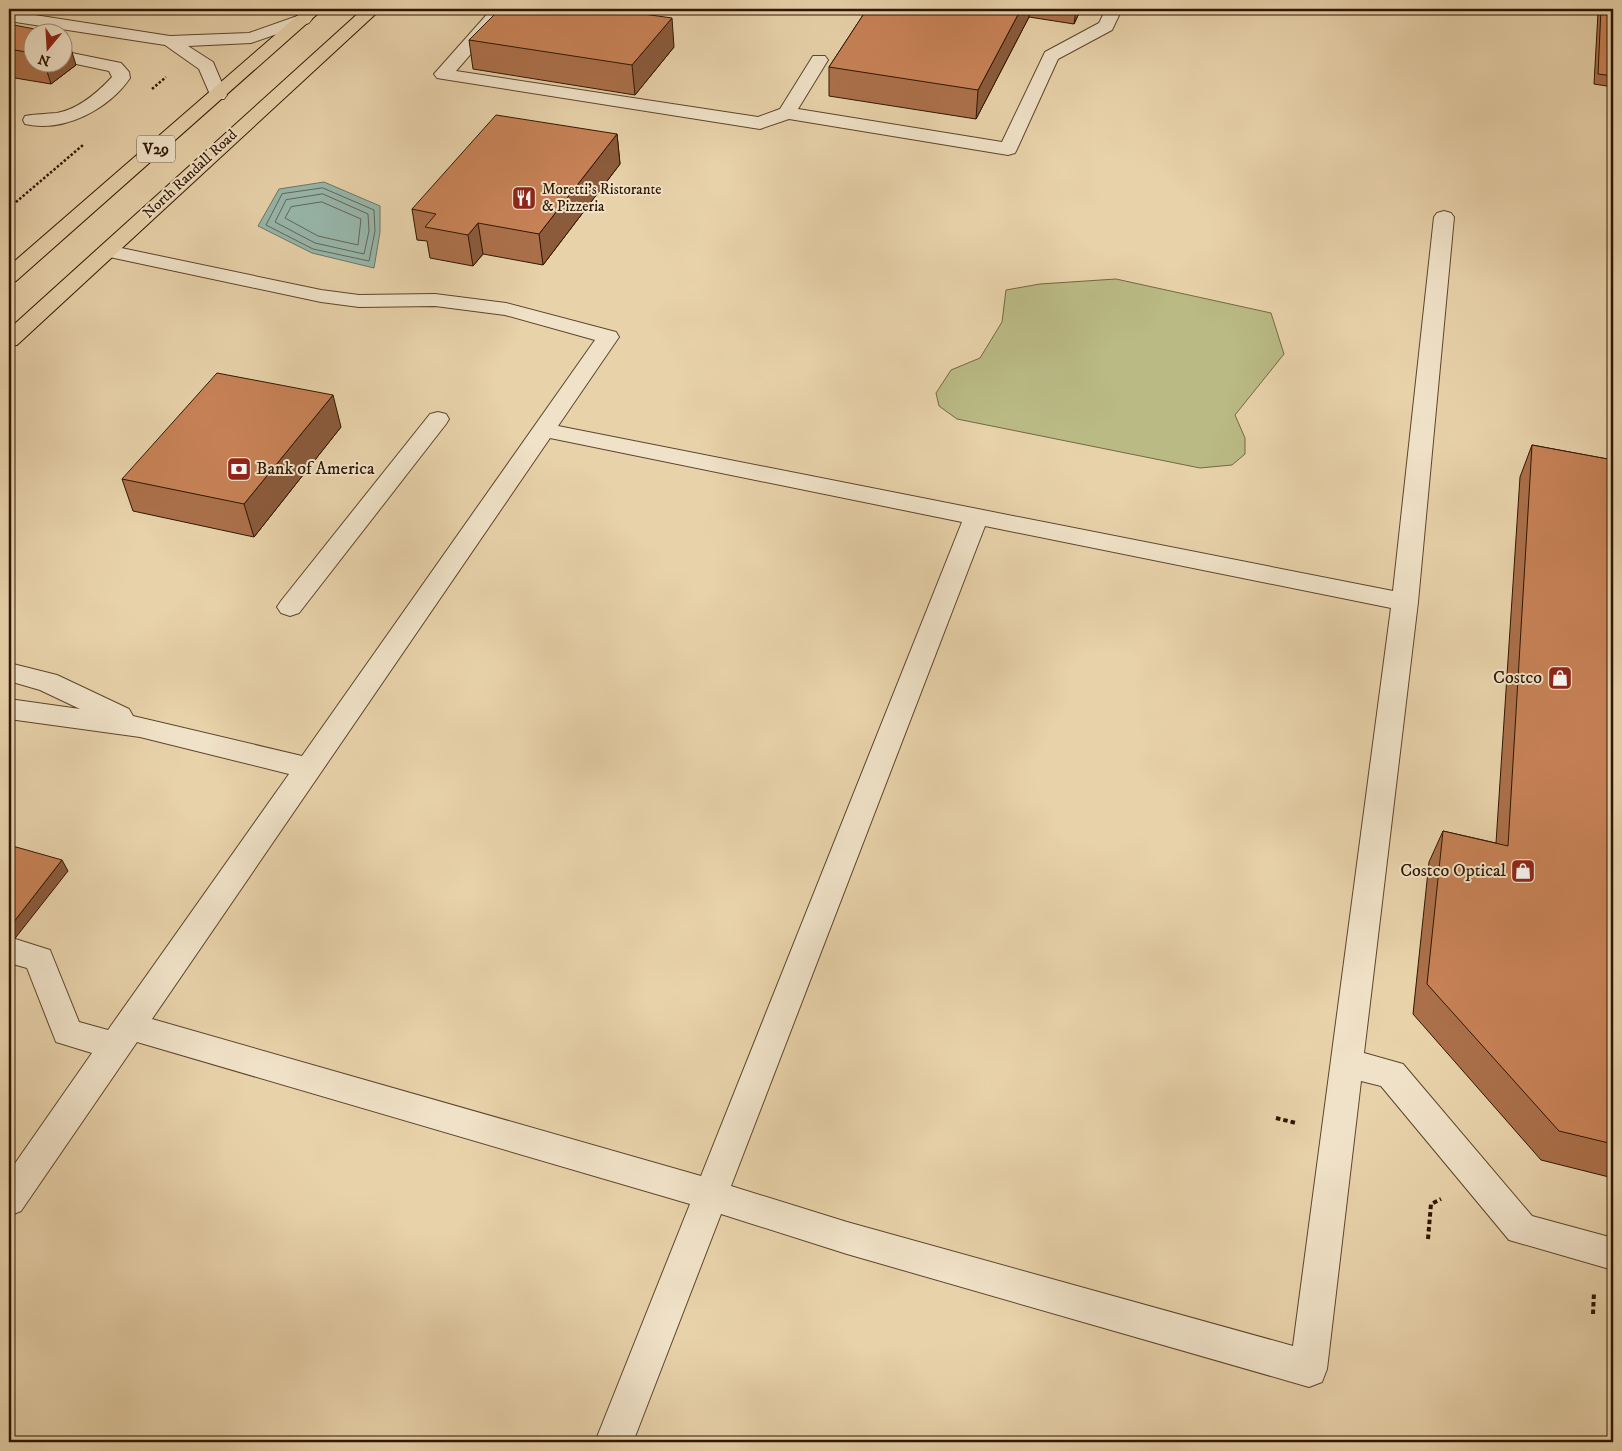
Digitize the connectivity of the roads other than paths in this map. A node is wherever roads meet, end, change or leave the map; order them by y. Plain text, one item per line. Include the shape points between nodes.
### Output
1 (373, 9) edge
2 (1114, 9) edge
3 (497, 13) edge
4 (309, 14) edge
5 (9, 16) edge
6 (170, 41) junction
7 (72, 58) edge
8 (819, 60) dead end
9 (218, 95) junction
10 (787, 113) junction
11 (32, 120) dead end
12 (1444, 217) dead end
13 (107, 251) junction
14 (9, 277) edge
15 (9, 340) edge
16 (438, 419) dead end
17 (543, 430) junction
18 (976, 517) junction
19 (1405, 602) junction
20 (290, 607) dead end
21 (9, 672) edge
22 (9, 709) edge
23 (140, 727) junction
24 (310, 769) junction
25 (9, 950) edge
26 (122, 1036) junction
27 (1346, 1063) junction
28 (710, 1195) junction
29 (9, 1200) edge
30 (1613, 1254) edge
31 (614, 1442) edge

1 - 13 main road, North Randall Road / V29
2 - 10 lane via 1106,26 1052,56 1008,149
3 - 10 lane via 443,74 760,123
4 - 6 lane via 251,38
4 - 9 main road, V29
5 - 6 lane
6 - 9 lane via 208,66
7 - 11 lane via 115,67 121,78 76,115 50,121
8 - 10 lane
9 - 14 main road, V29
12 - 19 lane
13 - 15 main road, North Randall Road / V29
13 - 17 lane via 331,298 435,300 506,308 608,337
16 - 20 lane
17 - 18 lane
17 - 24 lane
18 - 19 lane
18 - 28 lane
19 - 27 lane
21 - 23 lane via 48,682
22 - 23 lane
23 - 24 lane
24 - 26 lane
25 - 26 lane via 39,959 67,1032
26 - 28 lane
26 - 29 lane
27 - 28 lane via 1309,1369 846,1238
27 - 30 lane via 1391,1074 1521,1229
28 - 31 lane

